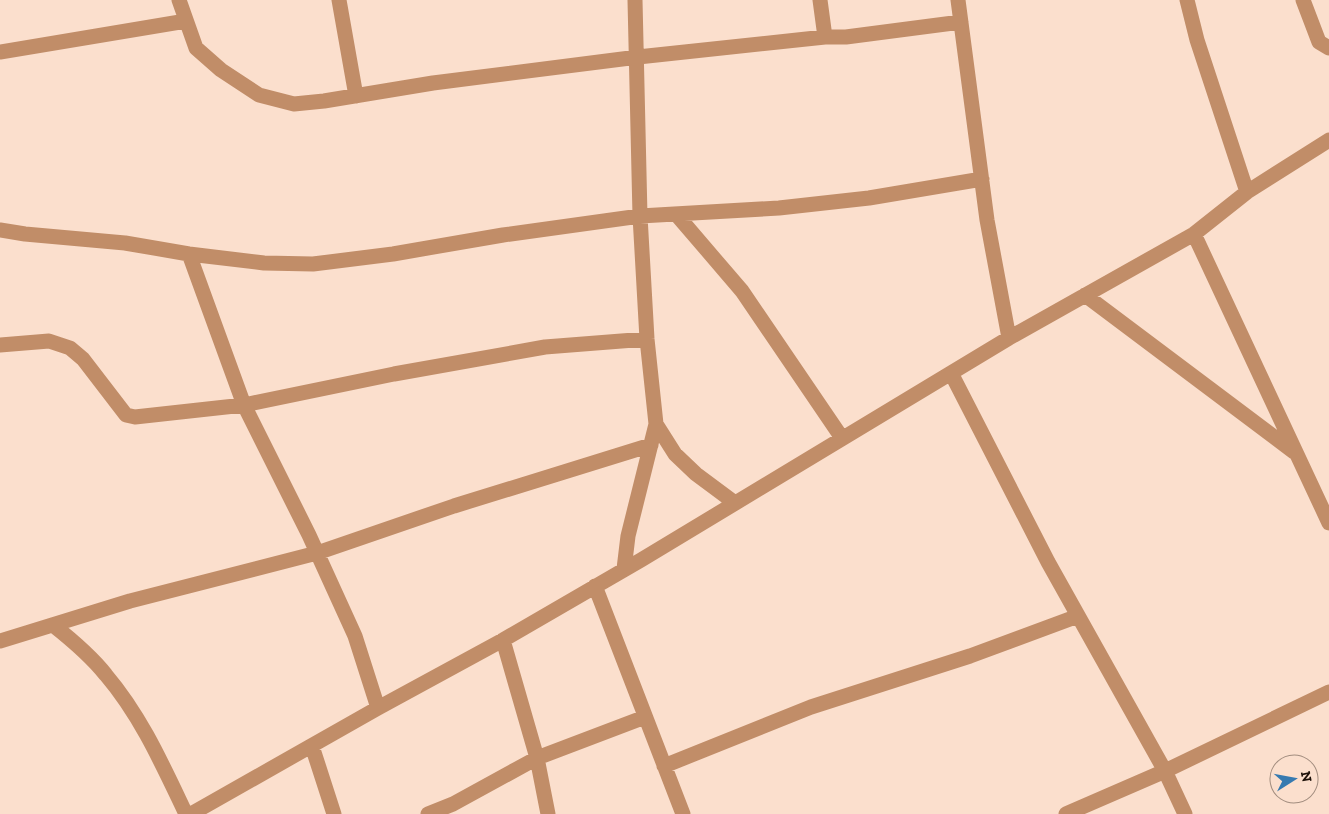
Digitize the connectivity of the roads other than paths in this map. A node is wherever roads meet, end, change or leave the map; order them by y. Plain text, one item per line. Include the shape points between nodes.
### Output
1 (179, 0) edge
2 (339, 0) edge
3 (635, 0) edge
4 (820, 0) edge
5 (958, 0) edge
6 (1187, 0) edge
7 (1303, 0) edge
8 (186, 21) junction
9 (961, 22) junction
10 (825, 37) junction
11 (1329, 48) edge
12 (0, 52) edge
13 (638, 57) junction
14 (356, 96) junction
15 (1329, 140) edge
16 (982, 179) junction
17 (1247, 192) junction
18 (676, 214) junction
19 (640, 216) junction
20 (0, 230) edge
21 (1194, 234) junction
22 (190, 254) junction
23 (1085, 295) junction
24 (1009, 338) junction
25 (647, 339) junction
26 (0, 346) edge
27 (951, 373) junction
28 (244, 405) junction
29 (656, 424) junction
30 (842, 438) junction
31 (651, 445) junction
32 (1295, 453) junction
33 (735, 503) junction
34 (1329, 523) edge
35 (317, 553) junction
36 (624, 569) junction
37 (595, 586) junction
38 (1078, 616) junction
39 (53, 625) junction
40 (503, 640) junction
41 (0, 641) edge
42 (1329, 692) edge
43 (378, 708) junction
44 (645, 717) junction
45 (312, 746) junction
46 (537, 758) junction
47 (664, 766) junction
48 (1165, 771) junction
49 (186, 814) edge
50 (191, 814) edge
51 (334, 814) edge
52 (428, 814) edge
53 (548, 814) edge
54 (683, 814) edge
55 (1066, 814) edge
56 (1185, 814) edge

1 - 8 street
2 - 14 street
3 - 13 street
4 - 10 street
5 - 9 street
6 - 17 street via 1196,40
7 - 11 street via 1319,42
8 - 12 street
8 - 14 street via 196,48 221,70 259,95 294,104
9 - 10 street
9 - 16 street
10 - 13 street
13 - 14 street via 433,82
13 - 19 street
15 - 17 street
16 - 18 street via 869,198 779,208
16 - 24 street
17 - 21 street
18 - 19 street
18 - 30 street via 742,291
19 - 22 street via 312,264 264,263
19 - 25 street
20 - 22 street via 125,243
21 - 23 street
21 - 32 street
22 - 28 street
23 - 24 street
23 - 32 street
24 - 27 street
25 - 28 street via 544,347
25 - 29 street
26 - 28 street via 49,342 70,348 83,359 126,415 135,417
27 - 30 street
27 - 38 street
28 - 35 street
29 - 31 street
29 - 33 street via 675,454
30 - 33 street
31 - 35 street via 454,506
31 - 36 street via 628,536
32 - 34 street
33 - 36 street
35 - 39 street via 130,601
35 - 43 street via 355,636
36 - 37 street
37 - 40 street
37 - 44 street
38 - 47 street via 970,656 811,707
38 - 48 street
39 - 41 street
39 - 49 street via 106,674 127,702 157,752
40 - 43 street
40 - 46 street
42 - 48 street
43 - 45 street
44 - 46 street
44 - 47 street
45 - 50 street
45 - 51 street
46 - 52 street via 453,804
46 - 53 street
47 - 54 street
48 - 55 street
48 - 56 street

